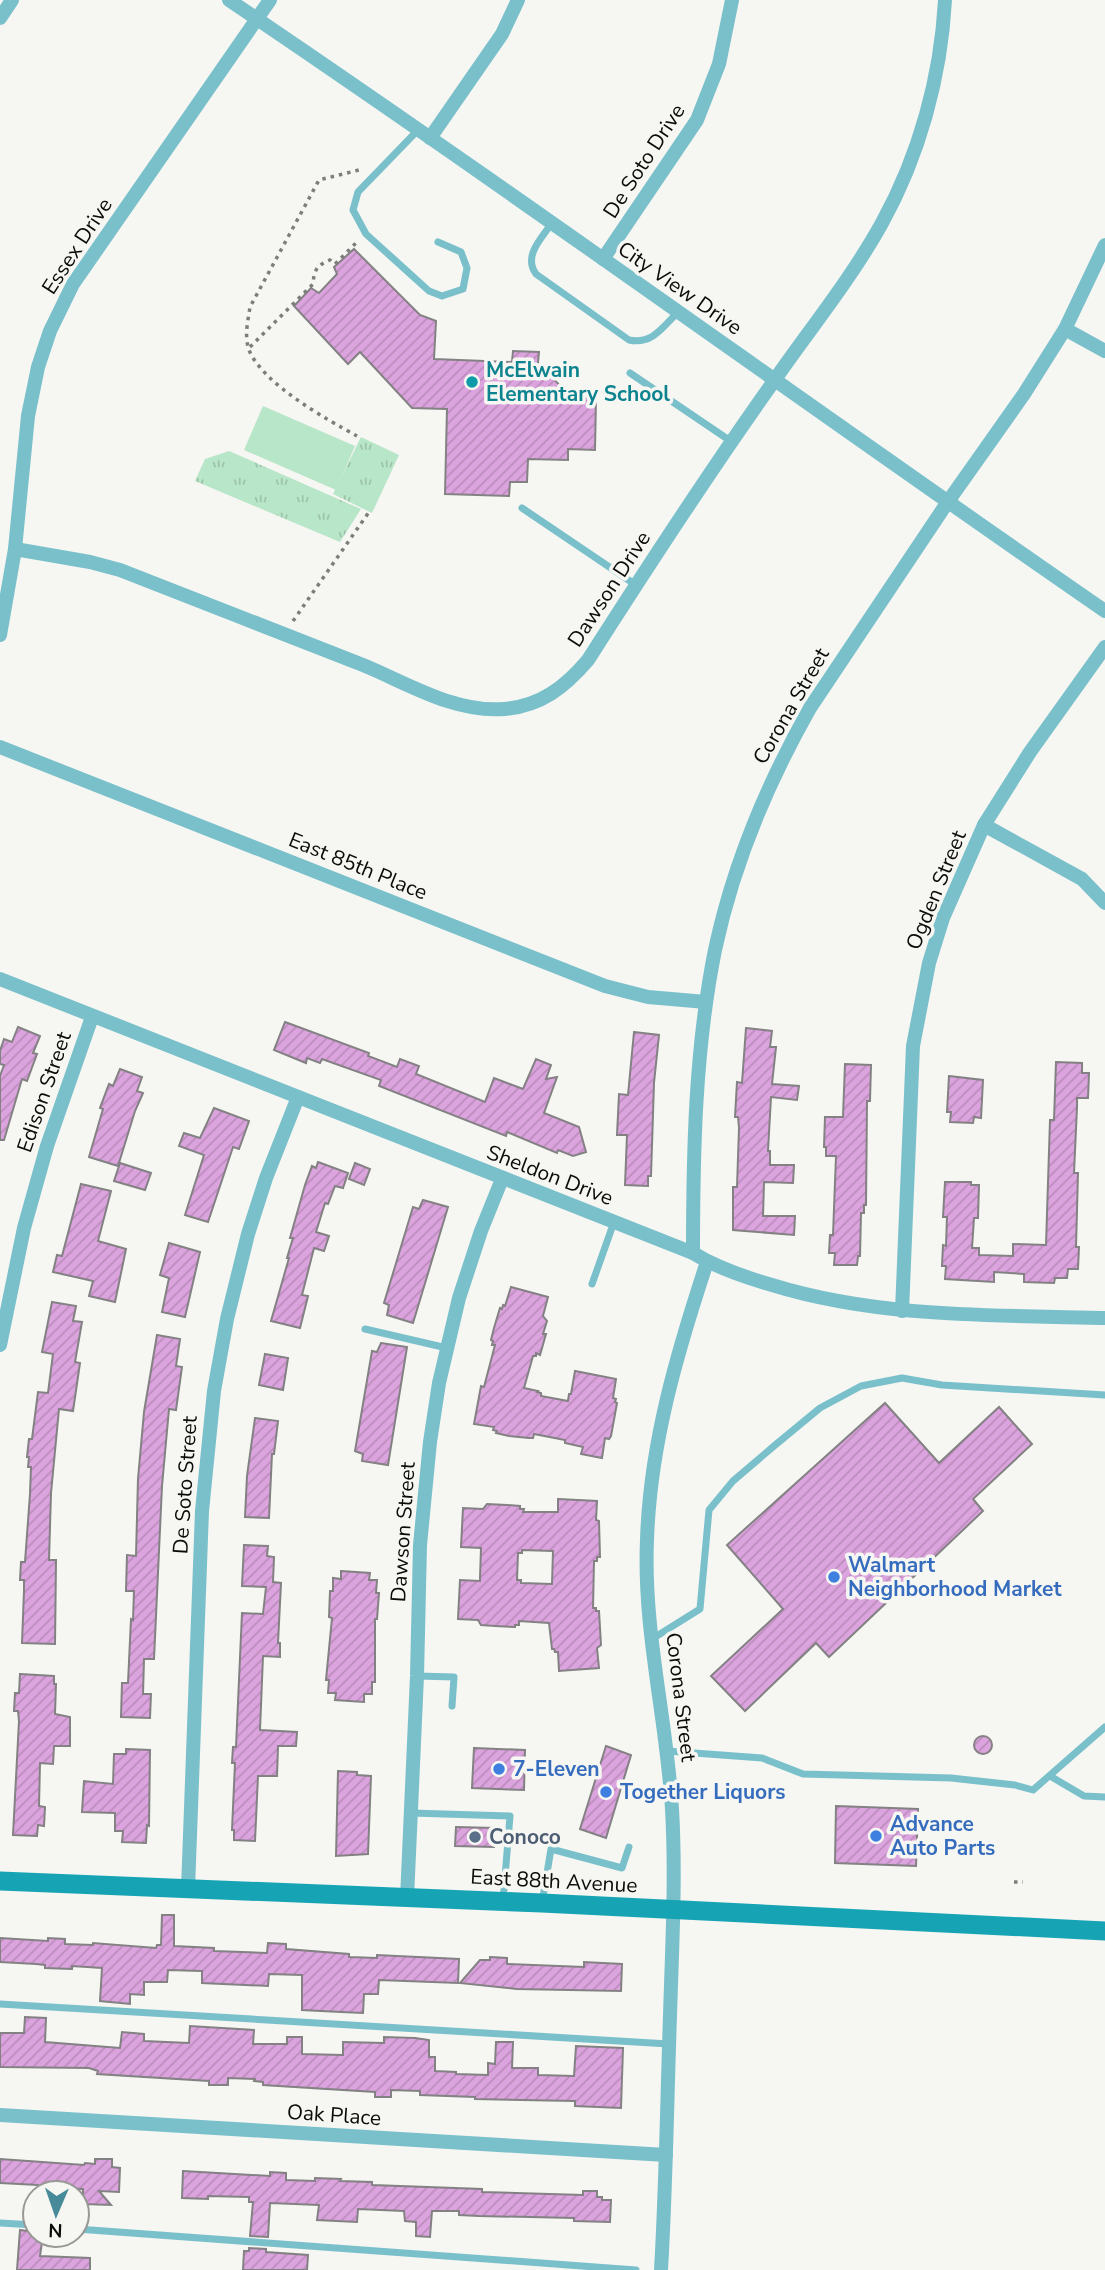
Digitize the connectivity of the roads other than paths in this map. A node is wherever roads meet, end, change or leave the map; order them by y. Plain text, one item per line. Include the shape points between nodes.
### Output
1 (12, 0) edge
2 (229, 0) edge
3 (270, 0) edge
4 (518, 0) edge
5 (732, 0) edge
6 (945, 0) edge
7 (0, 18) edge
8 (257, 19) junction
9 (424, 134) junction
10 (552, 223) junction
11 (438, 242) dead end
12 (1105, 245) edge
13 (603, 259) junction
14 (678, 312) junction
15 (1065, 329) junction
16 (1105, 351) edge
17 (630, 373) dead end
18 (775, 380) junction
19 (733, 442) junction
20 (947, 503) junction
21 (522, 508) dead end
22 (15, 549) junction
23 (636, 585) junction
24 (1105, 611) edge
25 (0, 635) edge
26 (1105, 647) edge
27 (0, 747) edge
28 (984, 825) junction
29 (1105, 903) edge
30 (0, 979) edge
31 (706, 1002) junction
32 (92, 1017) junction
33 (298, 1097) junction
34 (502, 1179) junction
35 (614, 1222) junction
36 (693, 1253) junction
37 (707, 1262) junction
38 (592, 1284) dead end
39 (902, 1311) junction
40 (1105, 1318) edge
41 (365, 1329) dead end
42 (0, 1345) edge
43 (447, 1348) junction
44 (1105, 1395) edge
45 (652, 1639) junction
46 (417, 1676) junction
47 (452, 1706) dead end
48 (1105, 1727) edge
49 (667, 1751) junction
50 (1050, 1776) junction
51 (1105, 1797) edge
52 (411, 1812) junction
53 (629, 1847) dead end
54 (0, 1881) edge
55 (188, 1889) junction
56 (407, 1898) junction
57 (503, 1902) junction
58 (542, 1903) junction
59 (674, 1910) junction
60 (1105, 1931) edge
61 (0, 2004) edge
62 (669, 2044) junction
63 (0, 2115) edge
64 (666, 2155) junction
65 (0, 2223) edge
66 (21, 2224) edge
67 (91, 2229) edge
68 (636, 2270) edge
69 (661, 2270) edge

1 - 7 street
2 - 8 street, City View Drive
3 - 8 street, Essex Drive
4 - 9 street via 502,34
5 - 13 street, De Soto Drive via 719,64 697,120
6 - 18 street, Dawson Drive via 933,85 903,181 843,285
8 - 9 street, City View Drive
8 - 22 street, Essex Drive via 73,284 50,331 28,415
9 - 10 street, City View Drive
9 - 11 lane via 358,192 353,210 366,234 429,291 442,296 463,289 467,268 461,252
10 - 13 street, City View Drive
10 - 14 lane via 533,251 531,268 629,340 651,339
12 - 15 street, Corona Street
13 - 14 street, City View Drive
14 - 18 street, City View Drive
15 - 16 street
15 - 20 street, Corona Street
17 - 19 lane
18 - 19 street, Dawson Drive
18 - 20 street, City View Drive
19 - 23 street, Dawson Drive
20 - 24 street, City View Drive
20 - 31 street, Corona Street via 828,677 773,778 736,873
21 - 23 lane
22 - 23 street, Dawson Drive via 120,570 443,699 505,709 547,697 571,680
22 - 25 street, Essex Drive
26 - 28 street, Ogden Street
27 - 31 street, East 85th Place via 605,986 648,997
28 - 29 street via 1082,880
28 - 39 street, Ogden Street via 943,918 922,992 909,1093
30 - 32 street, Sheldon Drive
31 - 36 street, Corona Street
32 - 33 street, Sheldon Drive
32 - 42 street, Edison Street via 47,1146 24,1228
33 - 34 street, Sheldon Drive
33 - 55 street, De Soto Street via 248,1234 214,1391 202,1511
34 - 35 street, Sheldon Drive
34 - 43 street, Dawson Street via 459,1298
35 - 36 street, Sheldon Drive
35 - 38 lane
36 - 37 street, Sheldon Drive
37 - 39 street, Sheldon Drive via 799,1294
37 - 45 street, Corona Street via 680,1343 651,1481 647,1542
39 - 40 street, Sheldon Drive
41 - 43 lane
43 - 46 street, Dawson Street via 430,1442 420,1545
44 - 45 lane via 942,1385 902,1378 860,1386 820,1408 733,1481 709,1510 700,1609
45 - 49 street, Corona Street
46 - 47 lane via 454,1677
46 - 52 street, Dawson Street
48 - 50 lane
49 - 50 lane via 762,1758 803,1774 951,1778 1033,1790
49 - 59 street, Corona Street
50 - 51 lane via 1084,1796
52 - 56 street, Dawson Street
52 - 57 lane via 510,1816
53 - 58 lane via 622,1868 551,1849
54 - 55 main road, East 88th Avenue
55 - 56 main road, East 88th Avenue
56 - 57 main road, East 88th Avenue
57 - 58 main road, East 88th Avenue
58 - 59 main road, East 88th Avenue
59 - 60 main road, East 88th Avenue
59 - 62 street, Corona Street
61 - 62 lane
62 - 64 street, Corona Street
63 - 64 street, Oak Place
64 - 69 street, Corona Street
65 - 66 lane
67 - 68 lane

